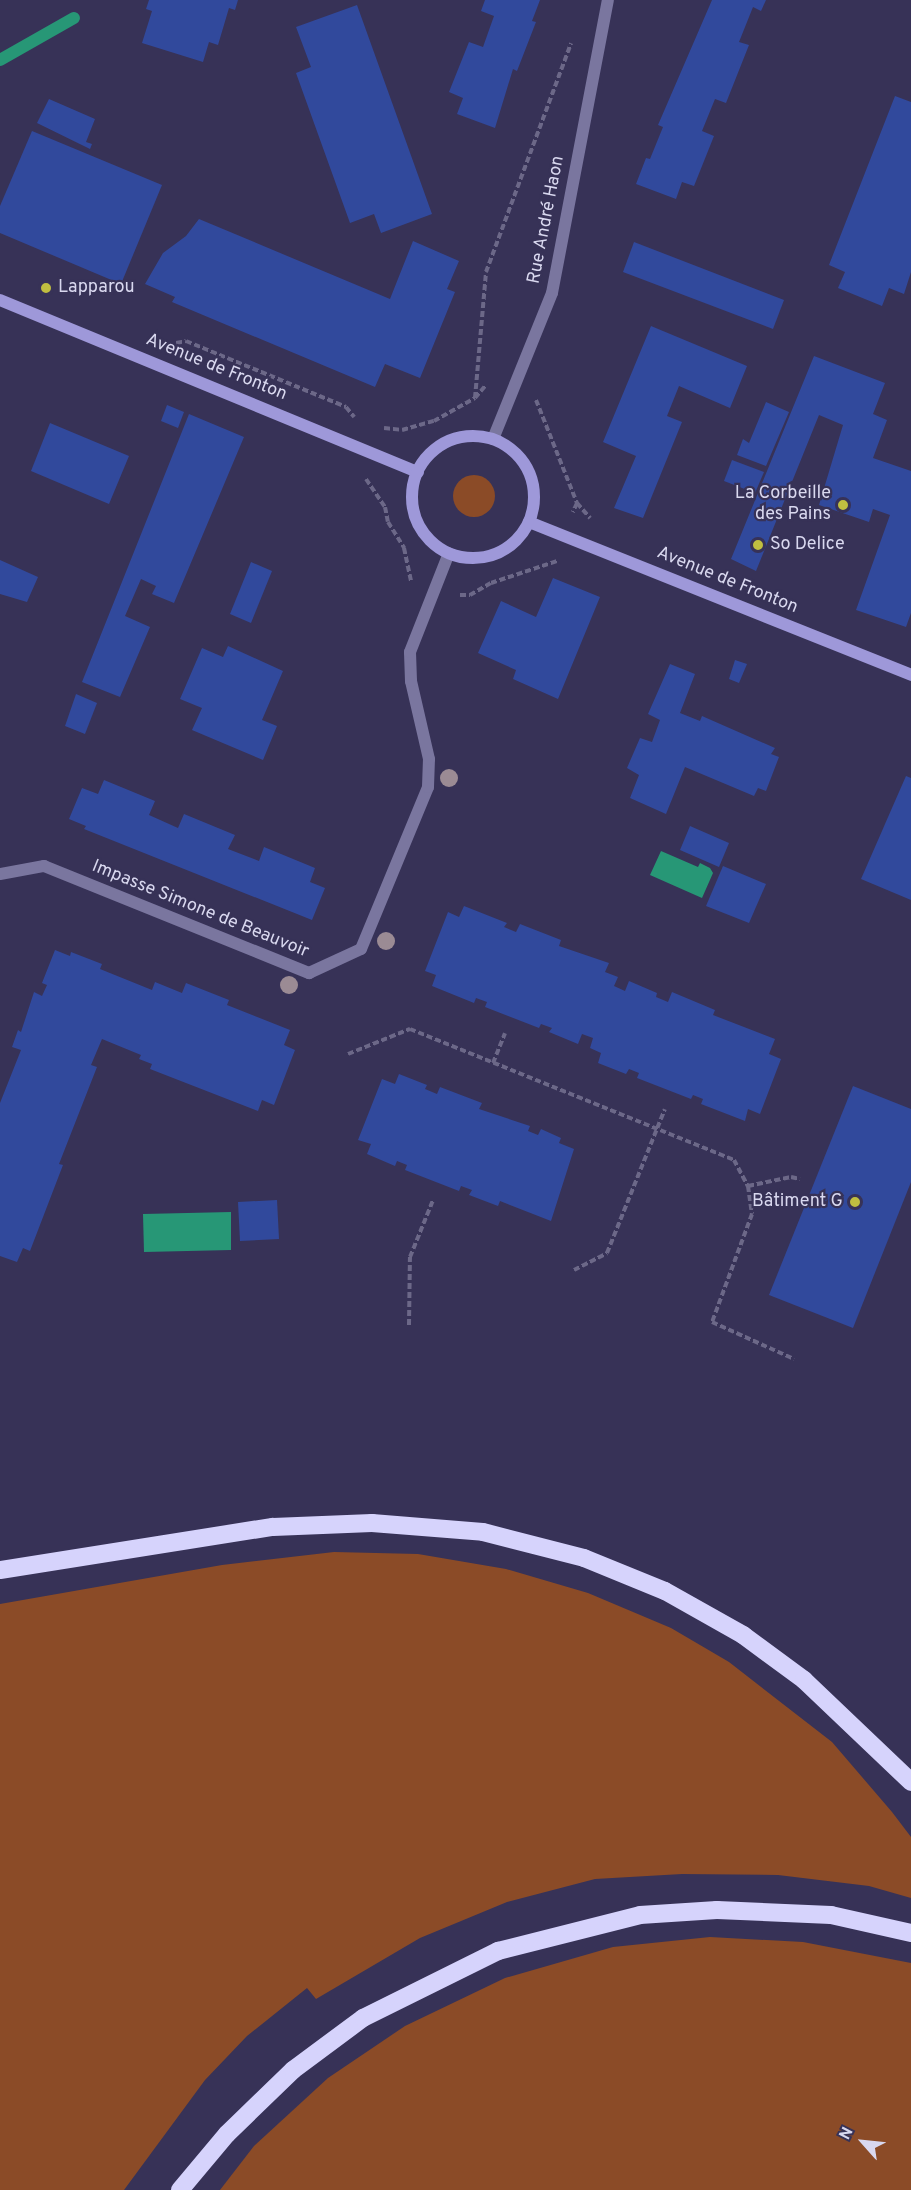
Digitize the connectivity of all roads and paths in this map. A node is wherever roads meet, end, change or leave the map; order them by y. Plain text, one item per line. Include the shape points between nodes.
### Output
1 (608, 0) edge
2 (575, 33) dead end
3 (0, 300) edge
4 (166, 346) dead end
5 (361, 426) dead end
6 (371, 427) dead end
7 (493, 439) junction
8 (418, 472) junction
9 (529, 522) junction
10 (449, 553) junction
11 (911, 675) edge
12 (0, 874) edge
13 (505, 1033) dead end
14 (348, 1054) dead end
15 (493, 1063) junction
16 (666, 1109) dead end
17 (658, 1129) junction
18 (800, 1179) dead end
19 (747, 1186) junction
20 (433, 1200) dead end
21 (574, 1270) dead end
22 (409, 1325) dead end
23 (794, 1359) dead end
24 (0, 1570) edge
25 (910, 1780) edge
26 (911, 1933) edge
27 (180, 2190) edge

1 - 7 street, Rue André Haon via 552,293
2 - 6 path, Rue André Haon via 486,272 475,398 434,421 402,430
3 - 8 main road, Avenue de Fronton
4 - 5 path via 186,341 346,407
7 - 8 main road via 471,436 439,446
7 - 9 main road via 525,463 533,482
8 - 10 main road via 412,495 416,519 429,539
9 - 10 main road via 515,541 495,554 472,558
9 - 11 main road, Avenue de Fronton
10 - 12 street, Impasse Simone de Beauvoir via 410,652 411,681 429,759 428,787 361,949 309,974 44,866
13 - 15 path
14 - 15 path via 410,1029
15 - 17 path
16 - 17 path
17 - 19 path via 734,1160
17 - 21 path via 607,1253
18 - 19 path via 791,1177
19 - 23 path via 752,1214 712,1322
20 - 22 path via 410,1257
24 - 25 highway via 273,1527 372,1523 483,1532 584,1558 665,1590 743,1635 804,1680
26 - 27 highway via 831,1915 717,1910 640,1915 498,1951 363,2018 293,2070 227,2134

